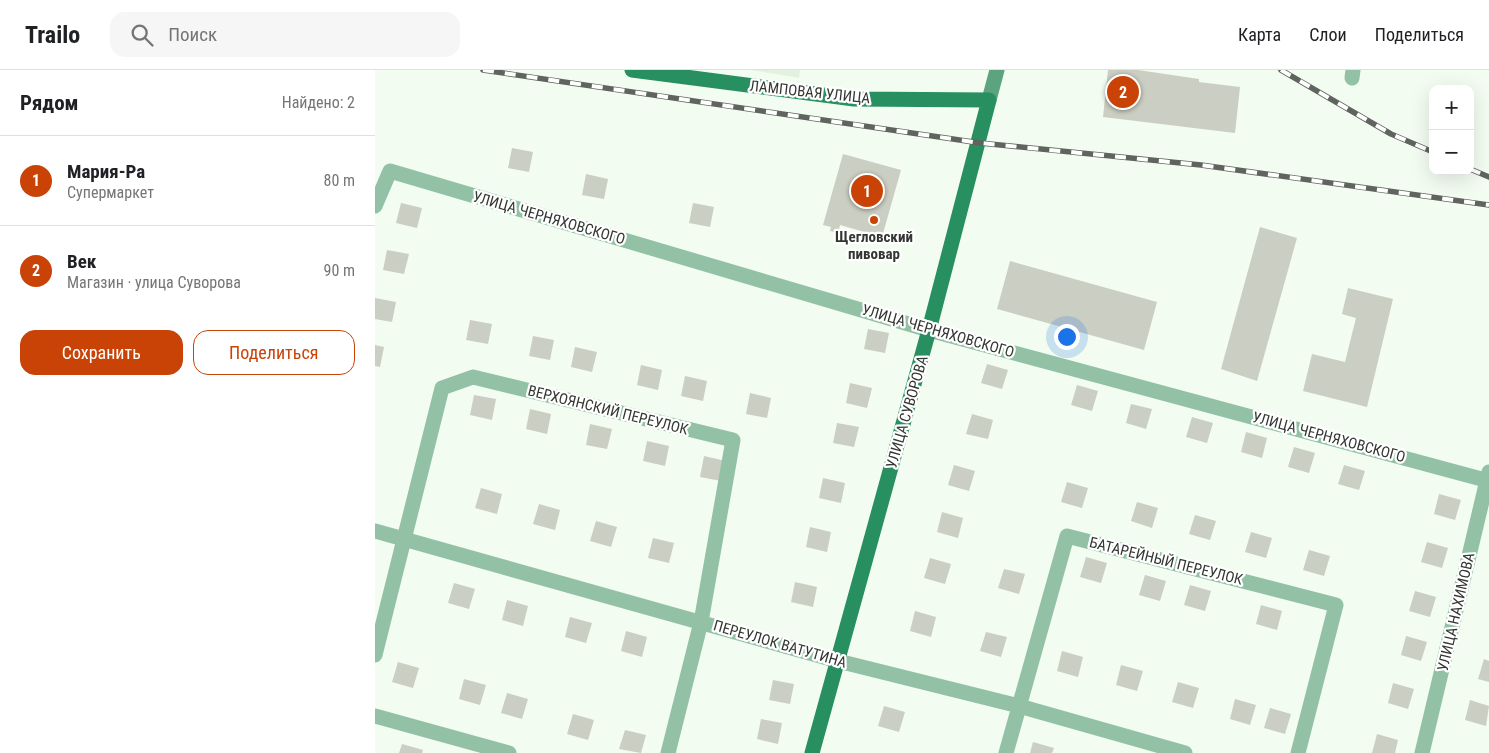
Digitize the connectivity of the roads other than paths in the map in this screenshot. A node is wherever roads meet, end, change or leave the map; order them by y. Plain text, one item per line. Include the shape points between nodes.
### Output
1 (632, 70) edge
2 (997, 70) edge
3 (989, 100) junction
4 (375, 206) edge
5 (929, 330) junction
6 (1488, 477) edge
7 (375, 531) edge
8 (405, 540) junction
9 (701, 622) junction
10 (375, 655) edge
11 (837, 661) junction
12 (1019, 706) junction
13 (375, 716) edge
14 (509, 753) edge
15 (668, 753) edge
16 (812, 753) edge
17 (1006, 753) edge
18 (1185, 753) edge
19 (1298, 753) edge
20 (1422, 753) edge

1 - 3 main road, ЛАМПОВАЯ УЛИЦА via 854,99
2 - 3 street, УЛИЦА СУВОРОВА
3 - 5 main road, УЛИЦА СУВОРОВА
4 - 5 street, УЛИЦА ЧЕРНЯХОВСКОГО via 390,171
5 - 6 street, УЛИЦА ЧЕРНЯХОВСКОГО
5 - 11 main road, УЛИЦА СУВОРОВА
6 - 20 street, УЛИЦА НАХИМОВА
7 - 8 street, ПЕРЕУЛОК ВАТУТИНА
8 - 9 street, ПЕРЕУЛОК ВАТУТИНА
8 - 9 street, ВЕРХОЯНСКИЙ ПЕРЕУЛОК via 442,388 473,377 733,440
8 - 10 street, ВЕРХОЯНСКИЙ ПЕРЕУЛОК
9 - 11 street, ПЕРЕУЛОК ВАТУТИНА
9 - 15 street, ВЕРХОЯНСКИЙ ПЕРЕУЛОК
11 - 12 street, ПЕРЕУЛОК ВАТУТИНА
11 - 16 main road, УЛИЦА СУВОРОВА
12 - 17 street, БАТАРЕЙНЫЙ ПЕРЕУЛОК
12 - 18 street, ПЕРЕУЛОК ВАТУТИНА
12 - 19 street, БАТАРЕЙНЫЙ ПЕРЕУЛОК via 1067,536 1336,605
13 - 14 street

